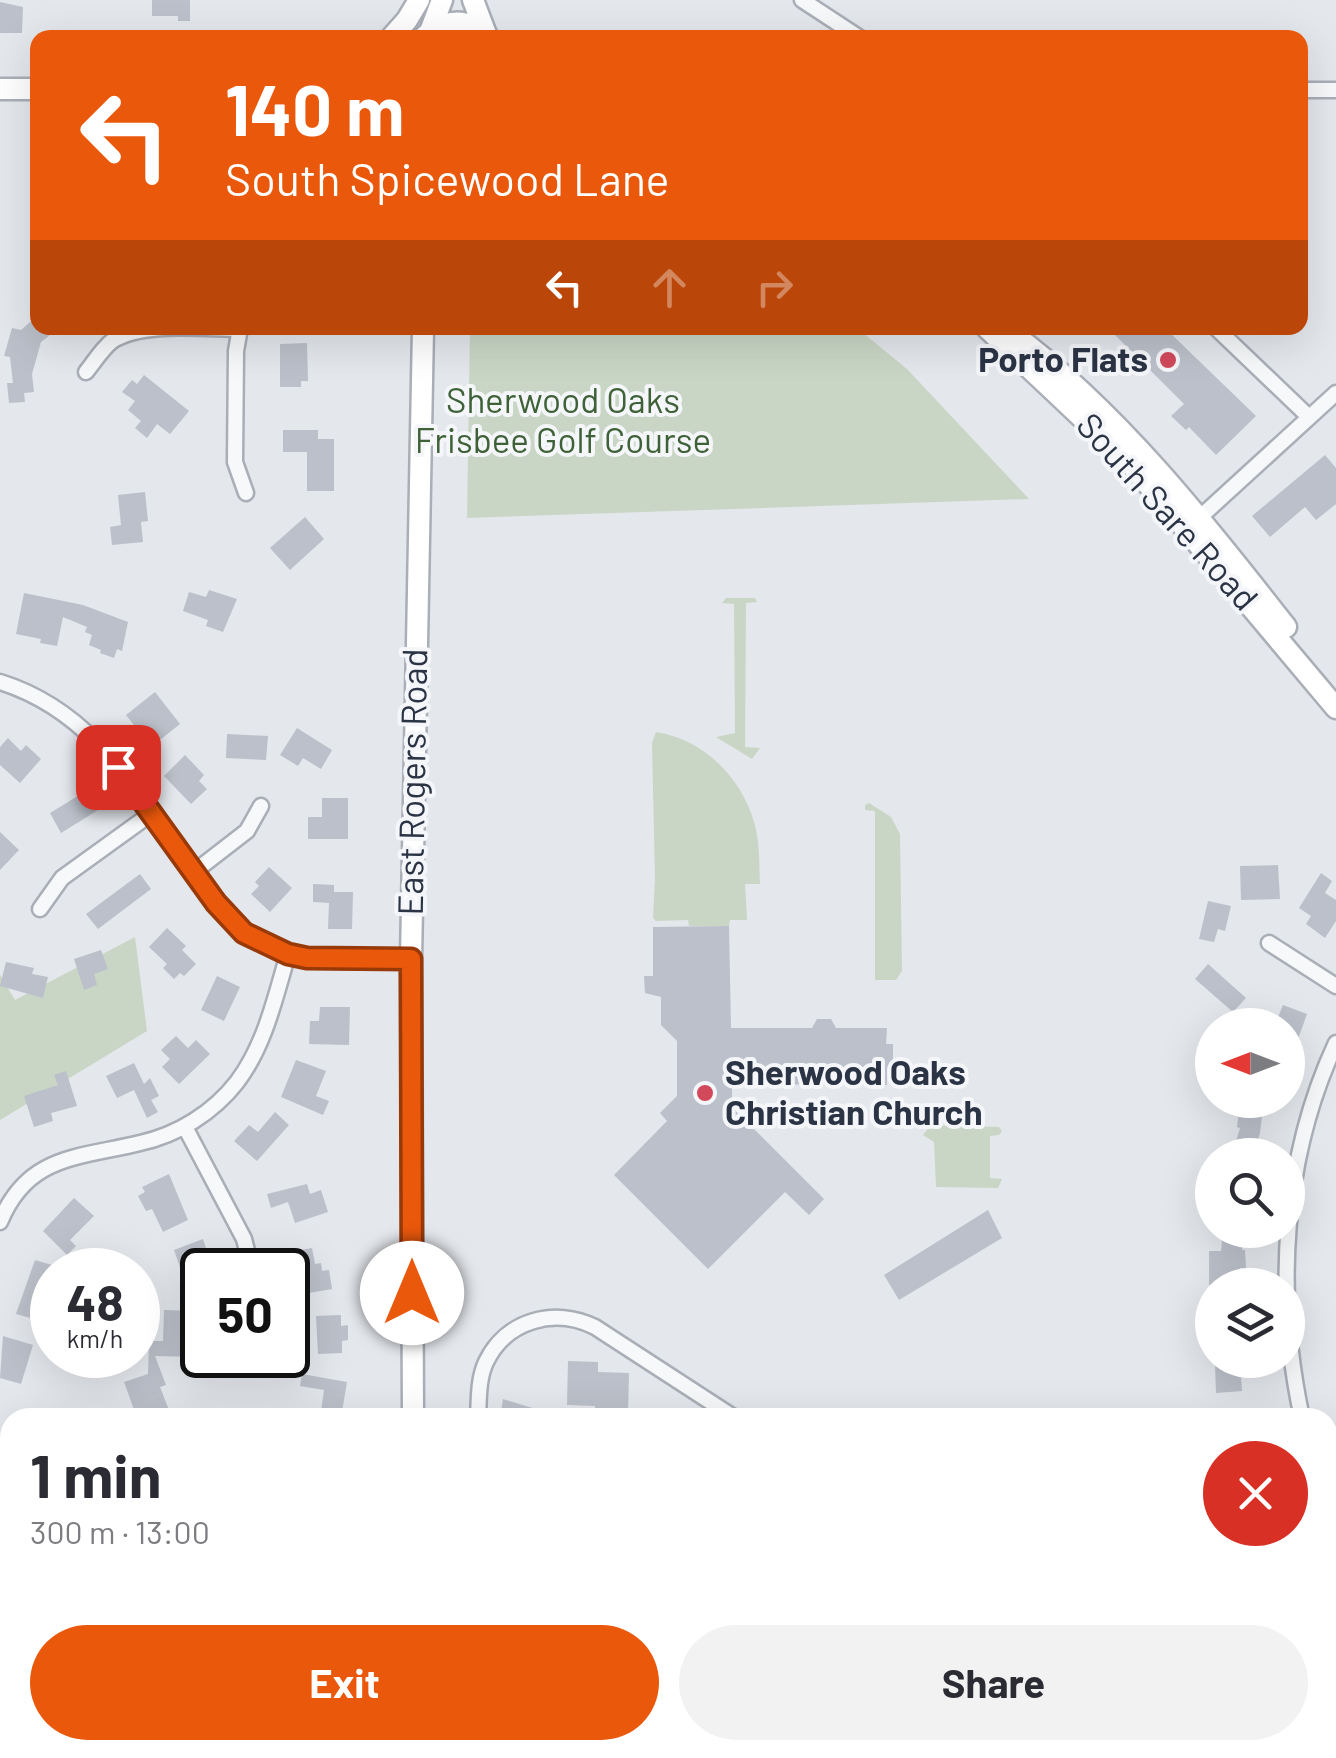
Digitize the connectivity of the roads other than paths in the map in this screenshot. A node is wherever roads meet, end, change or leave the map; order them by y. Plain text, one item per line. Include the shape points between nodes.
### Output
1 (418, 0) edge
2 (442, 0) edge
3 (472, 0) edge
4 (802, 0) edge
5 (398, 30) edge
6 (427, 30) edge
7 (436, 30) edge
8 (479, 30) edge
9 (485, 30) edge
10 (848, 30) edge
11 (30, 88) edge
12 (0, 89) edge
13 (1308, 90) edge
14 (1336, 90) edge
15 (124, 335) edge
16 (239, 335) edge
17 (423, 335) edge
18 (1007, 335) edge
19 (1009, 335) edge
20 (1223, 335) edge
21 (86, 372) dead end
22 (1336, 393) edge
23 (1309, 417) junction
24 (246, 493) dead end
25 (1197, 520) junction
26 (0, 682) edge
27 (1336, 691) edge
28 (1336, 708) edge
29 (261, 806) dead end
30 (152, 813) junction
31 (194, 872) junction
32 (40, 909) dead end
33 (1268, 943) dead end
34 (288, 954) junction
35 (411, 959) junction
36 (1336, 986) edge
37 (1336, 1043) edge
38 (185, 1127) junction
39 (0, 1222) edge
40 (246, 1248) edge
41 (413, 1408) edge
42 (479, 1408) edge
43 (720, 1408) edge
44 (1300, 1408) edge

1 - 5 main road
2 - 6 main road
3 - 9 main road
4 - 10 street
7 - 8 main road via 466,22
11 - 12 main road
13 - 14 street
15 - 21 street
16 - 24 street via 235,462
17 - 35 main road, East Rogers Road
18 - 28 main road, South Sare Road via 1131,464
19 - 25 main road, South Sare Road via 1062,375 1146,456
20 - 23 street
22 - 23 street
23 - 25 street
25 - 27 main road, South Sare Road
26 - 30 street via 36,695 78,723
29 - 31 street via 248,831
30 - 31 street
30 - 32 street via 62,878
31 - 34 street via 237,927
33 - 36 street
34 - 35 street
34 - 38 street via 246,1069
35 - 41 main road, East Rogers Road
37 - 44 street via 1303,1130 1290,1194 1290,1316
38 - 39 street via 56,1162 24,1185
38 - 40 street
42 - 43 street via 482,1374 500,1342 525,1324 557,1317 595,1326

